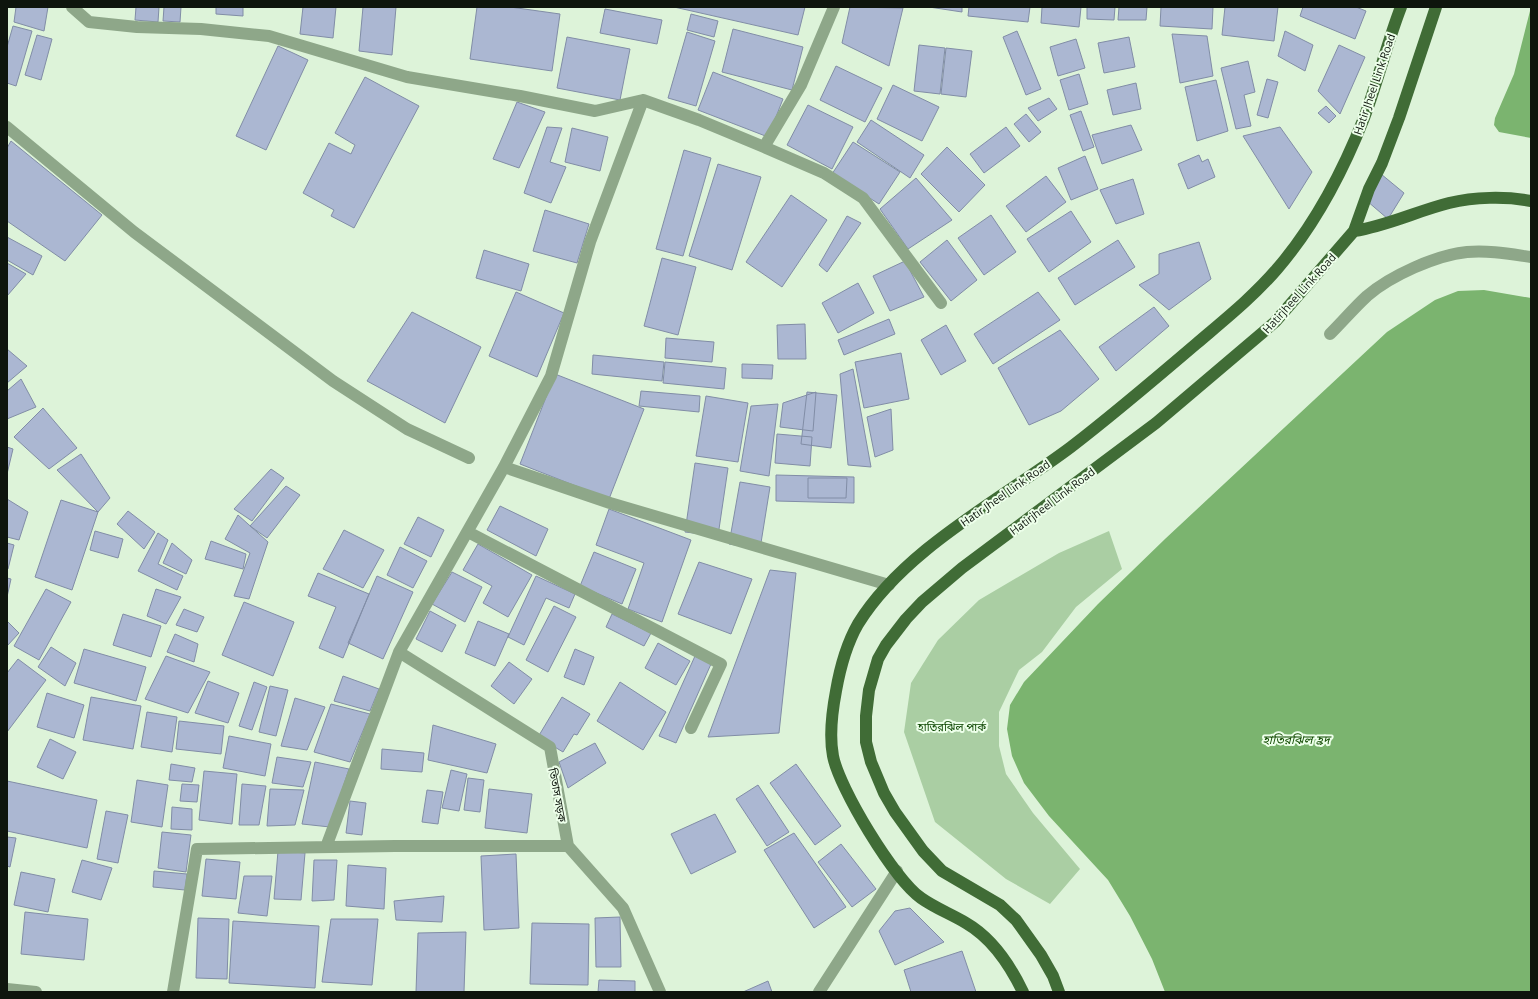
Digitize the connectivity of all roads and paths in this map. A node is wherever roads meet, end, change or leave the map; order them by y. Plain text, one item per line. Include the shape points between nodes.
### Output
1 (72, 7) edge
2 (834, 7) edge
3 (1401, 7) edge
4 (1436, 7) edge
5 (643, 100) junction
6 (7, 127) edge
7 (764, 147) junction
8 (1531, 201) edge
9 (1354, 231) junction
10 (1531, 256) edge
11 (942, 303) dead end
12 (1330, 334) dead end
13 (469, 458) dead end
14 (504, 467) junction
15 (468, 532) junction
16 (889, 585) junction
17 (399, 652) junction
18 (691, 728) dead end
19 (326, 846) junction
20 (568, 846) junction
21 (897, 871) junction
22 (7, 989) edge
23 (36, 992) edge
24 (173, 992) edge
25 (660, 992) edge
26 (819, 992) edge
27 (1023, 992) edge
28 (1059, 992) edge

1 - 5 street via 89,22 269,36 407,77 595,110
2 - 7 street via 801,85
3 - 16 main road, Hatir Jheel Link Road via 1364,117 1337,178 1313,220 1276,270 1236,310 1111,415 948,533
4 - 9 main road, Hatirjheel Link Road via 1399,118
5 - 7 street
5 - 14 street via 590,242 551,376
6 - 13 street via 134,232 333,380 407,429
7 - 11 street via 824,173 863,198
8 - 9 main road via 1514,198 1449,203 1389,223
9 - 28 main road, Hatirjheel Link Road via 1274,322 1156,423 962,568 922,602 896,630 878,660 869,690 866,742 884,794 922,851 942,871 1000,905 1016,920 1041,955
10 - 12 street via 1466,252 1432,259 1392,279 1367,296
14 - 15 street
14 - 16 street via 610,503
15 - 17 street
15 - 18 street via 721,664
16 - 21 main road, Hatir Jheel Link Road via 871,605 848,644 832,710 832,738 833,756 847,793 878,848
17 - 19 street
17 - 20 street, তিতাস সড়ক via 550,747
19 - 20 street
19 - 24 street via 197,849
20 - 25 street via 622,908
21 - 26 street
21 - 27 main road, Hatir Jheel Link Road via 909,888 920,897 968,924 982,935 1010,968
22 - 23 street

